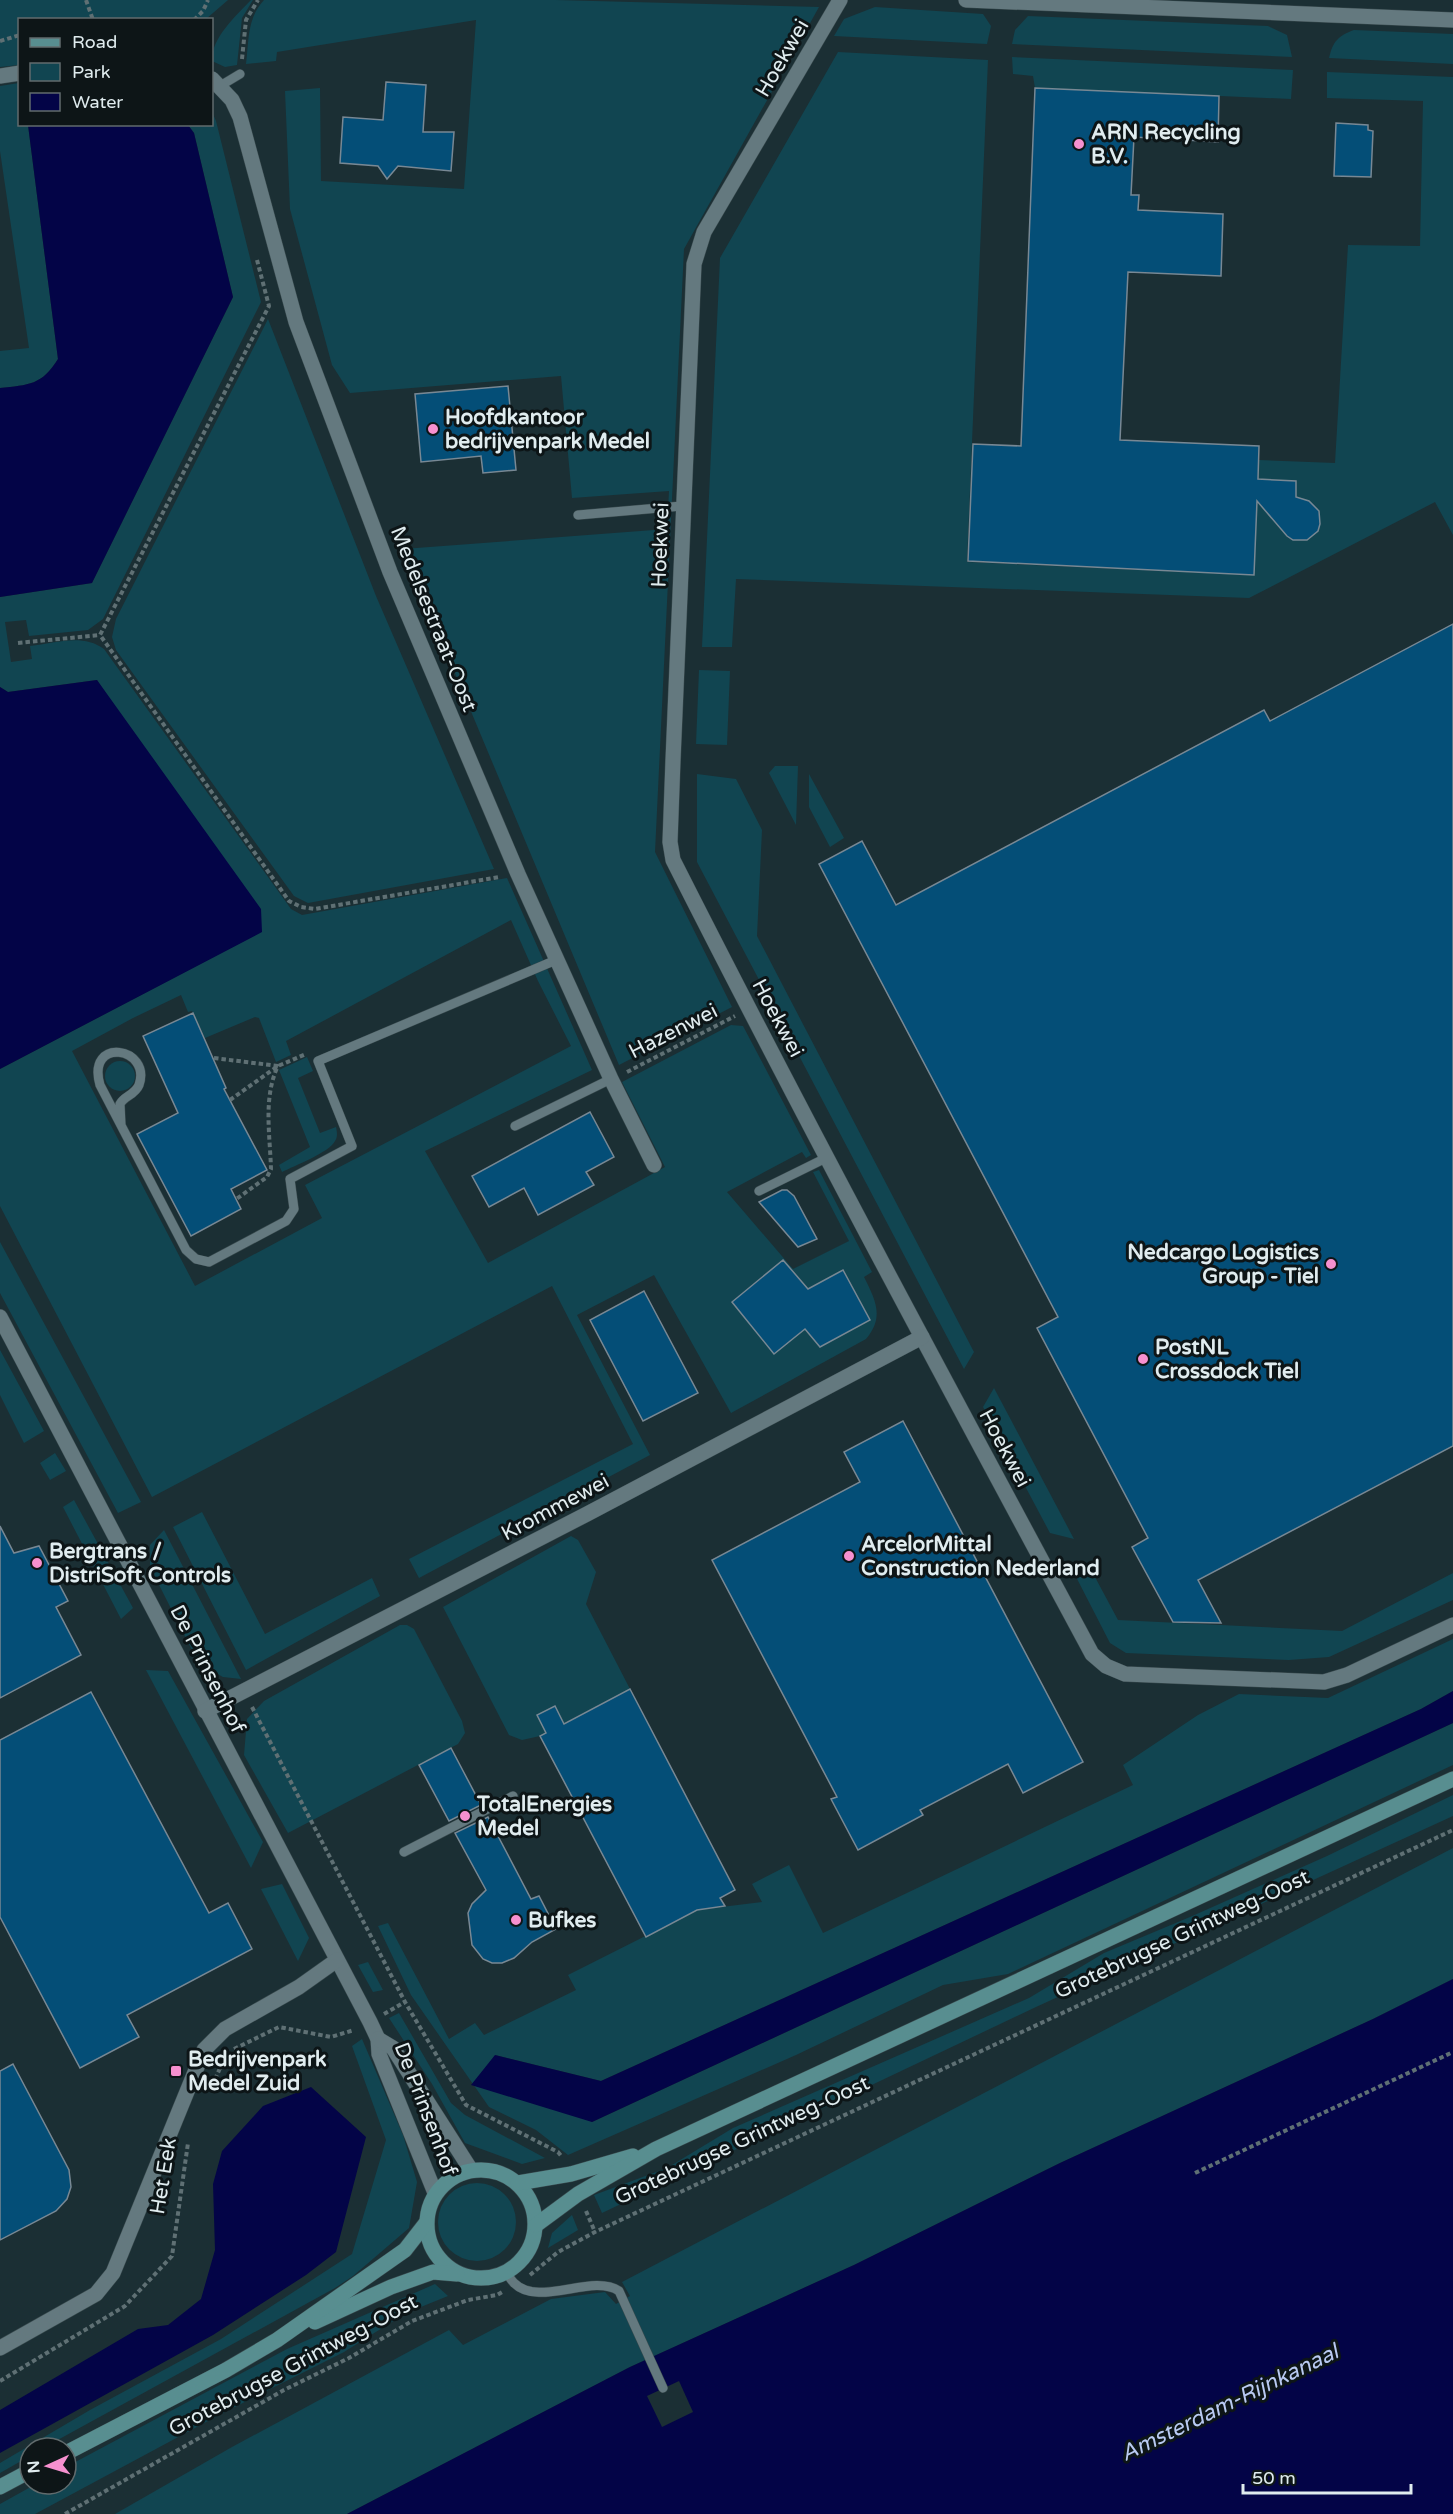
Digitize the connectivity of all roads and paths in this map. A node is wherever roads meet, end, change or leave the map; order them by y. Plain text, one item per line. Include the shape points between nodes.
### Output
1 (86, 0) edge
2 (208, 0) edge
3 (258, 0) edge
4 (840, 0) edge
5 (966, 0) edge
6 (92, 18) edge
7 (196, 18) edge
8 (1453, 20) edge
9 (18, 36) edge
10 (0, 41) edge
11 (18, 73) edge
12 (240, 75) joint
13 (0, 76) edge
14 (216, 82) edge
15 (255, 248) dead end
16 (682, 506) junction
17 (578, 515) dead end
18 (100, 635) junction
19 (18, 643) dead end
20 (503, 876) dead end
21 (556, 960) junction
22 (749, 1009) junction
23 (214, 1058) dead end
24 (611, 1079) junction
25 (121, 1125) junction
26 (515, 1126) dead end
27 (828, 1157) junction
28 (654, 1165) dead end
29 (759, 1191) dead end
30 (236, 1200) dead end
31 (0, 1317) edge
32 (922, 1337) junction
33 (1453, 1625) edge
34 (244, 1691) junction
35 (206, 1711) junction
36 (1453, 1779) edge
37 (513, 1796) dead end
38 (1453, 1830) edge
39 (404, 1852) dead end
40 (337, 1960) junction
41 (405, 2002) junction
42 (370, 2022) junction
43 (378, 2039) junction
44 (1453, 2052) edge
45 (208, 2095) dead end
46 (188, 2138) dead end
47 (656, 2149) junction
48 (471, 2170) junction
49 (1195, 2173) dead end
50 (571, 2174) junction
51 (518, 2183) junction
52 (435, 2193) junction
53 (578, 2194) junction
54 (426, 2223) junction
55 (536, 2225) junction
56 (595, 2232) junction
57 (459, 2274) junction
58 (510, 2278) junction
59 (277, 2340) junction
60 (0, 2348) edge
61 (0, 2381) edge
62 (663, 2388) dead end
63 (78, 2447) edge
64 (18, 2477) edge
65 (0, 2487) edge
66 (65, 2514) edge

1 - 6 path
2 - 7 path
3 - 12 path via 246,20
4 - 16 street, Hoekwei via 704,232 694,264
5 - 8 street
9 - 10 path
11 - 13 street
12 - 14 lane
14 - 21 street, Medelsestraat-Oost via 232,100 240,117 296,322 390,572
15 - 18 path via 268,306
16 - 17 lane
16 - 22 street, Hoekwei via 670,842 673,860
18 - 19 path
18 - 20 path via 289,901 315,909
21 - 24 street, Medelsestraat-Oost
21 - 25 lane via 318,1060 352,1146 290,1179 294,1209 286,1221 209,1262 196,1260 186,1250
22 - 24 path, Hazenwei
22 - 27 street, Hoekwei
23 - 30 path via 278,1066 269,1099 271,1168 267,1177
24 - 26 lane
24 - 28 street, Medelsestraat-Oost
25 - 25 lane via 98,1076 99,1064 115,1051 127,1053 140,1073 137,1089 120,1104
27 - 29 lane
27 - 32 street, Hoekwei
31 - 35 street, De Prinsenhof
32 - 33 street, Hoekwei via 1092,1654 1106,1666 1125,1674 1324,1682
32 - 34 street, Krommewei
34 - 35 street, Krommewei
34 - 41 path, De Prinsenhof
35 - 40 street, De Prinsenhof
36 - 47 street, Grotebrugse Grintweg-Oost
37 - 39 lane
38 - 56 path, Grotebrugse Grintweg-Oost
40 - 42 street, De Prinsenhof
40 - 60 street, Het Eek via 299,1987 225,2029 204,2050 113,2273 96,2294
41 - 42 path
41 - 50 path, De Prinsenhof via 466,2104 558,2152
42 - 43 street, De Prinsenhof
42 - 45 path via 331,2037 279,2027 227,2052
43 - 48 street, De Prinsenhof via 393,2048
43 - 52 street, De Prinsenhof via 379,2054
44 - 49 path
46 - 61 path, Het Eek via 172,2256 125,2306
47 - 50 street, Grotebrugse Grintweg-Oost
47 - 53 street, Grotebrugse Grintweg-Oost
48 - 51 street via 488,2169
48 - 52 street via 451,2178
50 - 51 street, Grotebrugse Grintweg-Oost
51 - 55 street via 528,2195
52 - 54 street
53 - 55 street, Grotebrugse Grintweg-Oost
53 - 56 path
54 - 57 street via 435,2253
54 - 59 street, Grotebrugse Grintweg-Oost via 405,2250
55 - 58 street via 525,2256 512,2269
56 - 58 path, Grotebrugse Grintweg-Oost via 558,2252 540,2269
57 - 58 street
57 - 59 street, Grotebrugse Grintweg-Oost via 433,2272 402,2283
58 - 62 lane via 542,2292 605,2285 619,2291
58 - 66 path, Grotebrugse Grintweg-Oost via 497,2295 468,2300 412,2321
59 - 63 street, Grotebrugse Grintweg-Oost
64 - 65 street

